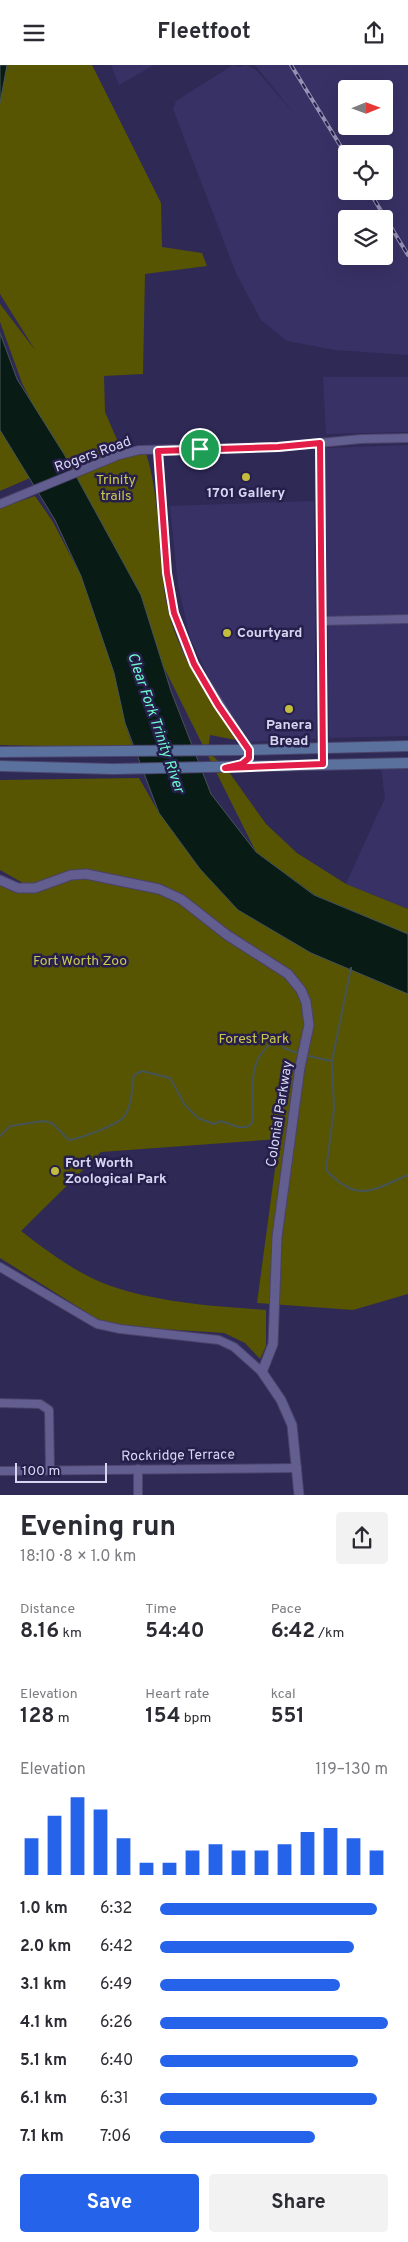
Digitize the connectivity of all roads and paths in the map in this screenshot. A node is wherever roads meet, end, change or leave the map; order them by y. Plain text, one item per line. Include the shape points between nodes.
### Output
1 (408, 439) edge
2 (320, 443) junction
3 (158, 451) junction
4 (0, 504) edge
5 (408, 619) edge
6 (322, 621) junction
7 (408, 746) edge
8 (323, 748) junction
9 (249, 750) junction
10 (0, 753) edge
11 (408, 763) edge
12 (323, 764) junction
13 (0, 766) edge
14 (221, 768) junction
15 (0, 880) edge
16 (0, 1267) edge
17 (262, 1373) junction
18 (0, 1403) edge
19 (297, 1468) junction
20 (138, 1469) junction
21 (50, 1470) junction
22 (0, 1471) edge
23 (138, 1495) edge
24 (299, 1495) edge

1 - 2 street, Rogers Road
2 - 3 street, Rogers Road
2 - 6 street
3 - 4 street, Rogers Road via 139,451 96,465
3 - 9 street via 167,573 174,613 194,664
5 - 6 street
6 - 8 street
7 - 8 main road
8 - 9 main road
8 - 12 street
9 - 10 main road
9 - 14 main road via 249,758 242,764
11 - 12 main road
12 - 14 main road
13 - 14 main road
15 - 17 street, Colonial Parkway via 18,888 35,888 71,875 86,874 159,889 181,899 295,981 306,1002 309,1019 276,1237 273,1344
16 - 17 street via 97,1324 219,1339 234,1347
17 - 19 street via 288,1413
18 - 21 street via 40,1404 49,1410
19 - 20 street, Rockridge Terrace
19 - 24 street
20 - 21 street, Rockridge Terrace
20 - 23 street
21 - 22 street, Rockridge Terrace

